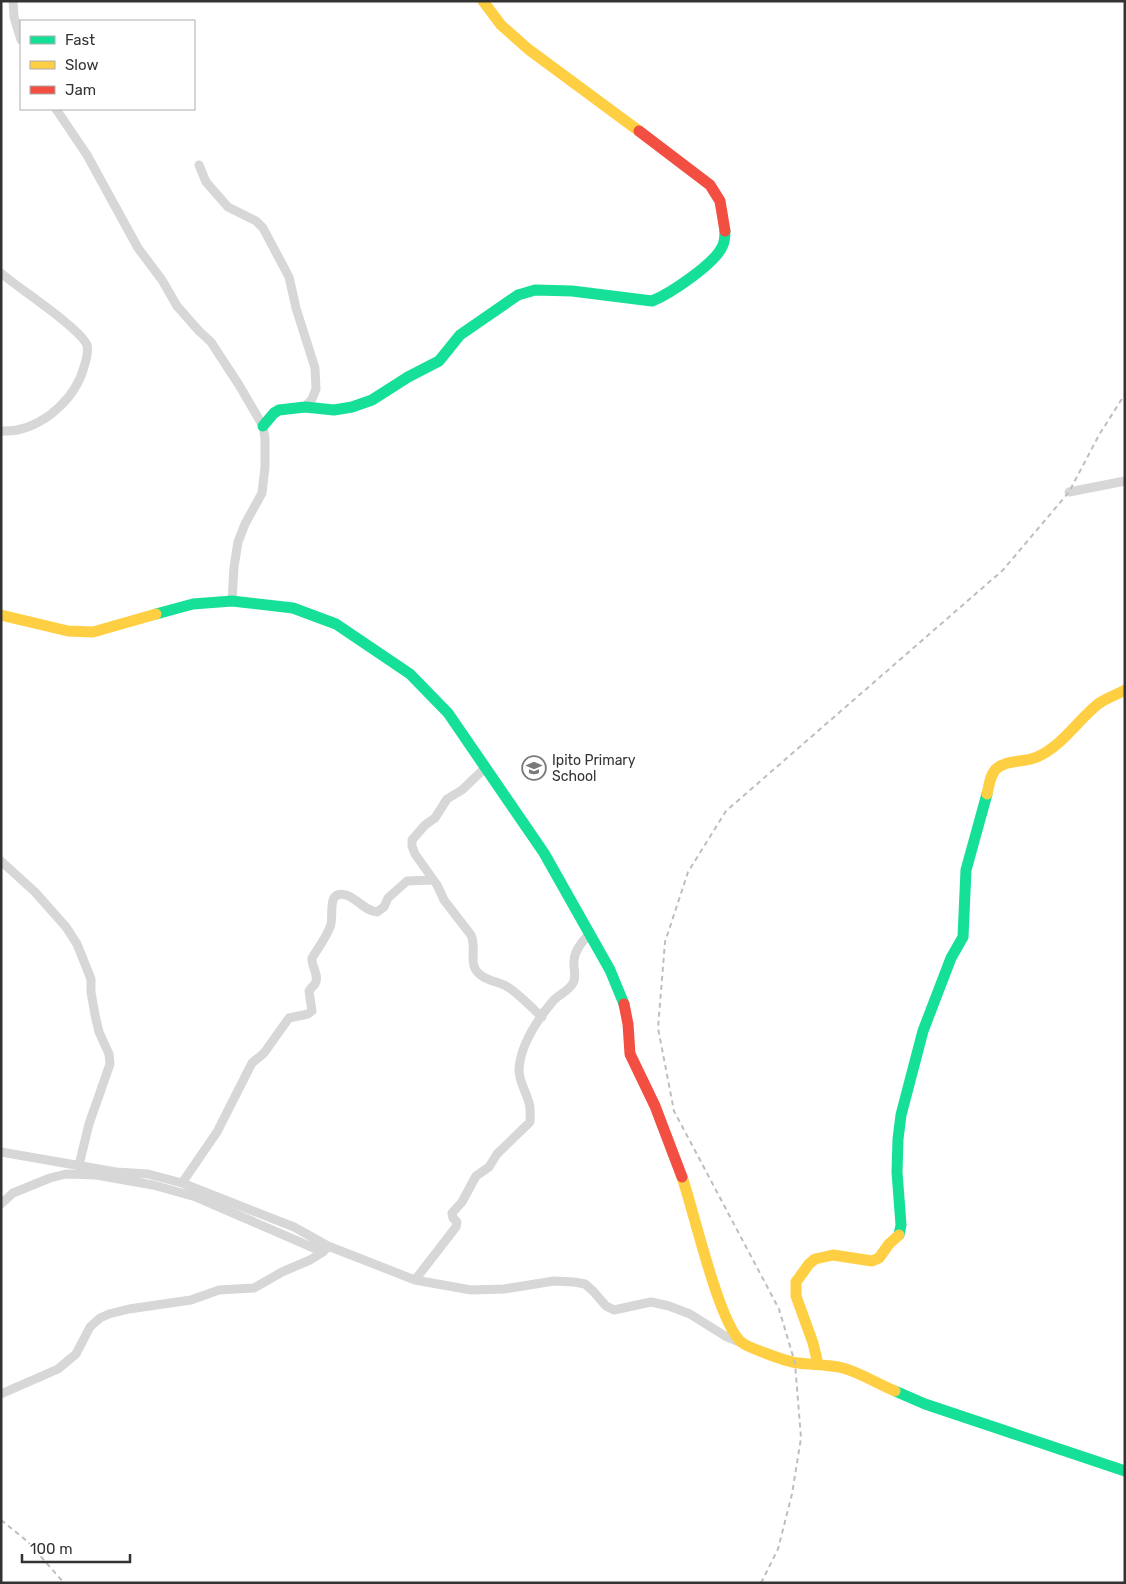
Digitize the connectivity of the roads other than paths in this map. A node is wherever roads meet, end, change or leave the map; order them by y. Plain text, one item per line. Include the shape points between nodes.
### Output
1 (13, 1) edge
2 (483, 1) edge
3 (20, 37) edge
4 (57, 110) edge
5 (199, 165) dead end
6 (1, 273) edge
7 (304, 407) junction
8 (262, 426) junction
9 (1, 431) edge
10 (1125, 481) edge
11 (1069, 492) dead end
12 (232, 601) junction
13 (1, 616) edge
14 (1125, 690) edge
15 (485, 768) junction
16 (1, 861) edge
17 (433, 880) junction
18 (589, 934) junction
19 (542, 1016) junction
20 (1, 1152) edge
21 (79, 1165) junction
22 (182, 1184) junction
23 (1, 1204) edge
24 (325, 1249) junction
25 (415, 1280) junction
26 (742, 1343) junction
27 (818, 1364) junction
28 (1, 1394) edge
29 (1125, 1471) edge

1 - 3 street
2 - 7 street via 499,24 542,60 713,188 720,198 724,215 724,243 706,265 661,298 652,301 535,290 518,295 460,335 439,361 372,400 334,410
4 - 8 street via 88,155 138,248 177,306 211,342
5 - 7 street via 206,182 228,207 263,228 289,277 315,368 316,389
6 - 9 street via 79,335 88,354 81,378 51,415 17,430
7 - 8 street via 279,410
8 - 12 street via 265,458 262,493 238,542
10 - 11 street
12 - 13 street via 193,604 93,632 68,631
12 - 15 street via 293,608 336,624 410,674 448,713
14 - 27 street via 1100,703 1050,750 1036,758 1002,764 992,774 966,870 962,937 924,1031 901,1116 897,1172 900,1234 879,1258 872,1261 824,1256 809,1264 796,1282 796,1296
15 - 17 street via 462,790 447,799 435,818 412,840 415,854
15 - 18 street via 544,853
16 - 21 street via 66,927 77,944 90,979 95,1015 110,1064
17 - 19 street via 473,941 474,966 491,981 508,986
17 - 22 street via 407,881 378,912 345,895 334,899 331,905 332,925 312,958 316,983 309,991 312,1011 289,1018 264,1053 252,1063 217,1132
18 - 19 street via 580,944 574,960 572,985 554,1000
18 - 26 street via 624,1002 630,1054 656,1106 683,1179 703,1252 728,1322
19 - 25 street via 523,1051 519,1071 530,1103 530,1122 497,1154 489,1167 476,1176 452,1213 456,1227
20 - 21 street
21 - 22 street via 148,1174
22 - 24 street via 294,1227
23 - 24 street via 14,1193 50,1178 66,1174 96,1175 196,1196
24 - 25 street
24 - 28 street via 254,1288 218,1290 191,1300 128,1309 100,1318 90,1327 76,1354 58,1369
25 - 26 street via 471,1290 504,1289 554,1281 585,1284 614,1310 651,1302 669,1306
26 - 27 street via 795,1364
27 - 29 street via 843,1368 925,1404

